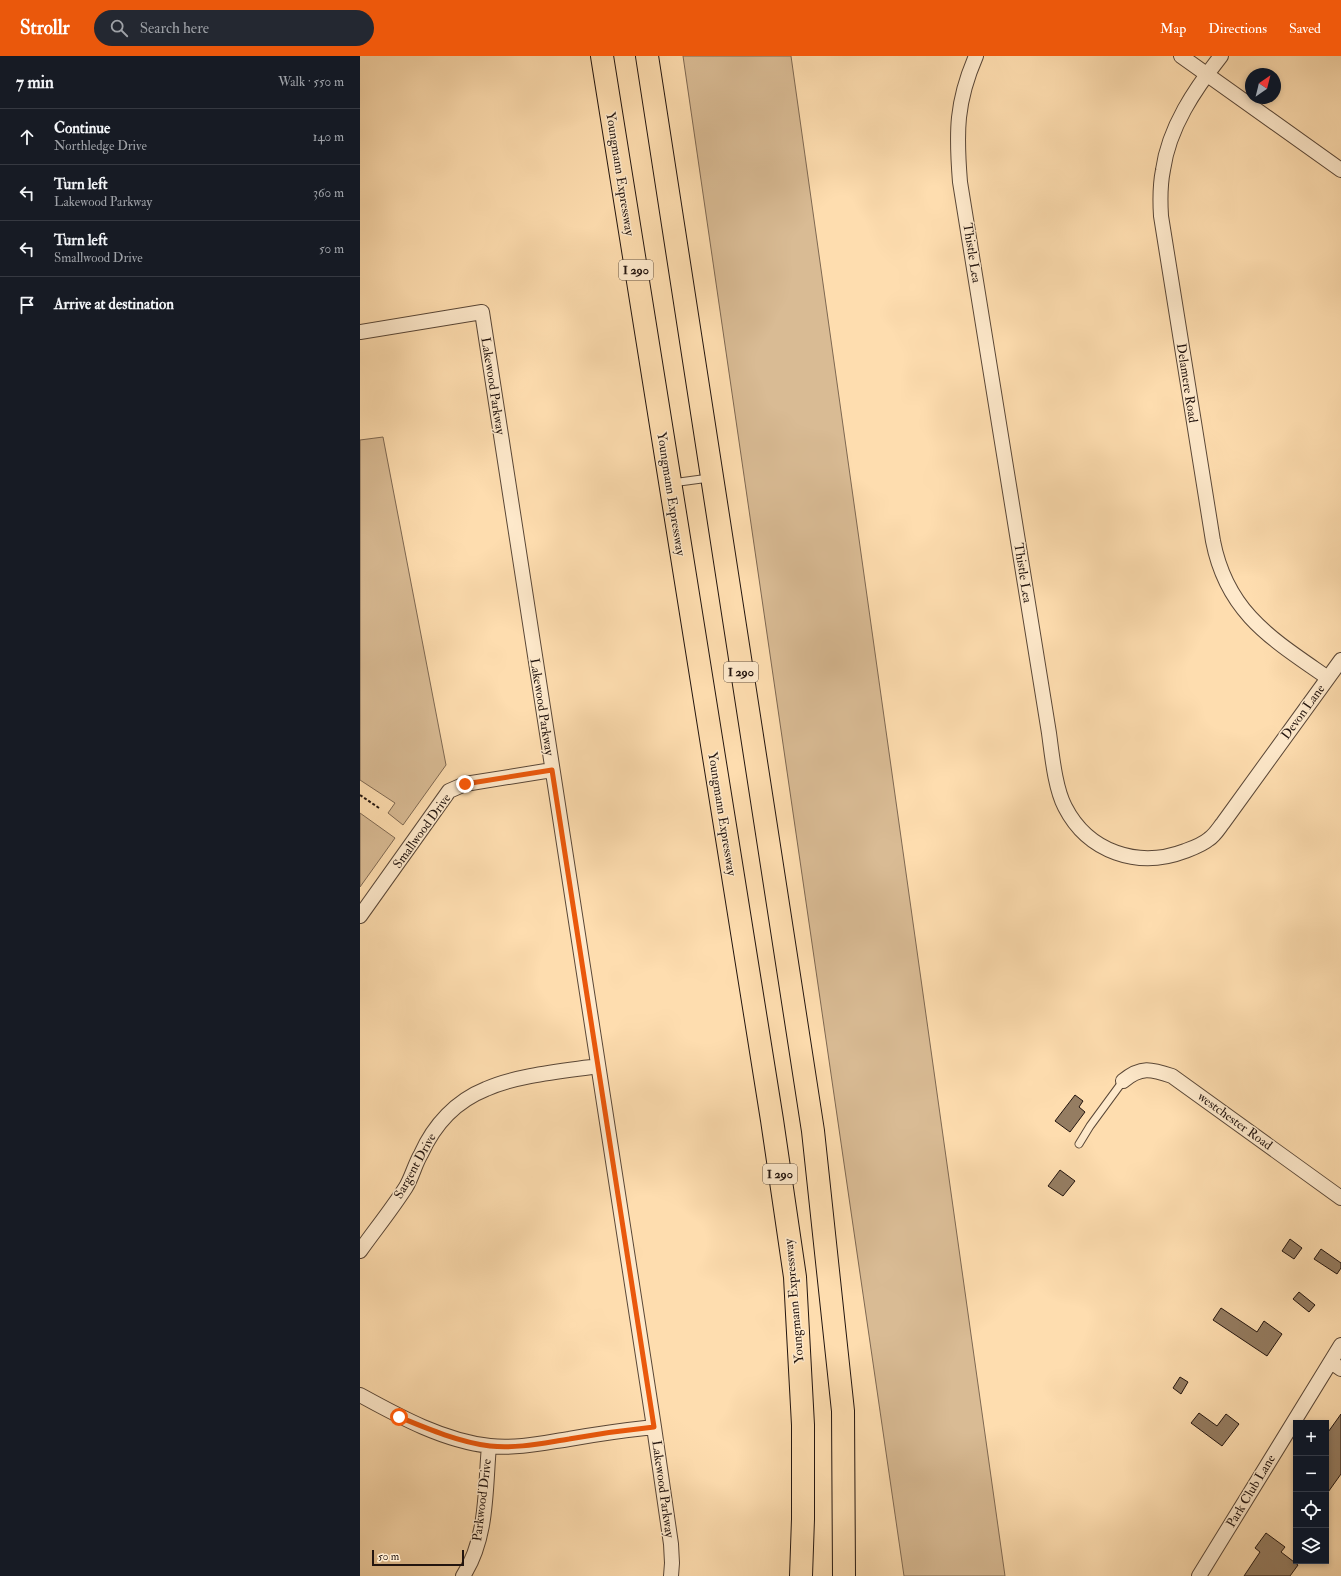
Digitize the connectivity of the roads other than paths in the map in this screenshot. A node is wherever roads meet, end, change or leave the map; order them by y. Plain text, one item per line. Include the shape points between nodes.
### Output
1 (602, 56) edge
2 (647, 56) edge
3 (976, 56) edge
4 (1181, 56) edge
5 (1221, 56) edge
6 (1207, 74) junction
7 (1341, 170) edge
8 (360, 332) edge
9 (712, 478) junction
10 (670, 484) junction
11 (1341, 660) edge
12 (1328, 678) junction
13 (1280, 745) joint
14 (552, 770) junction
15 (360, 916) edge
16 (598, 1066) junction
17 (1123, 1081) joint
18 (1079, 1144) dead end
19 (1341, 1198) edge
20 (360, 1251) edge
21 (1341, 1345) edge
22 (1336, 1365) edge
23 (360, 1395) edge
24 (654, 1427) junction
25 (489, 1446) junction
26 (463, 1576) edge
27 (671, 1576) edge
28 (801, 1576) edge
29 (844, 1576) edge
30 (1199, 1576) edge

1 - 10 highway, Youngmann Expressway / I 290
2 - 9 highway, I 290
3 - 13 street, Thistle Lea via 966,78 959,114 960,182 1047,725 1059,792 1064,806 1084,833 1110,852 1144,859 1178,854 1200,846 1210,839
4 - 6 street
5 - 6 street, Delamere Road
6 - 7 street
6 - 12 street, Delamere Road via 1176,127 1168,147 1160,191 1161,216 1212,541 1222,575 1239,605 1276,641
8 - 14 street, Lakewood Parkway via 482,312
9 - 10 lane
9 - 29 highway, I 290 via 813,1131 843,1411
10 - 28 highway, Youngmann Expressway / I 290 via 795,1277 803,1425
11 - 12 street, Devon Lane
12 - 13 street, Devon Lane
14 - 15 street, Smallwood Drive via 465,784 450,791
14 - 16 street, Lakewood Parkway
16 - 20 street, Sargent Drive via 486,1088 454,1108 428,1140 406,1186
16 - 24 street, Lakewood Parkway
17 - 18 lane
17 - 19 street, westchester Road via 1132,1074 1152,1070 1172,1076
21 - 22 street, Park Club Lane
22 - 30 street, Park Club Lane
23 - 25 street via 423,1428
24 - 25 street via 538,1444
24 - 27 street, Lakewood Parkway via 671,1544
25 - 26 street, Parkwood Drive via 481,1533 476,1551

